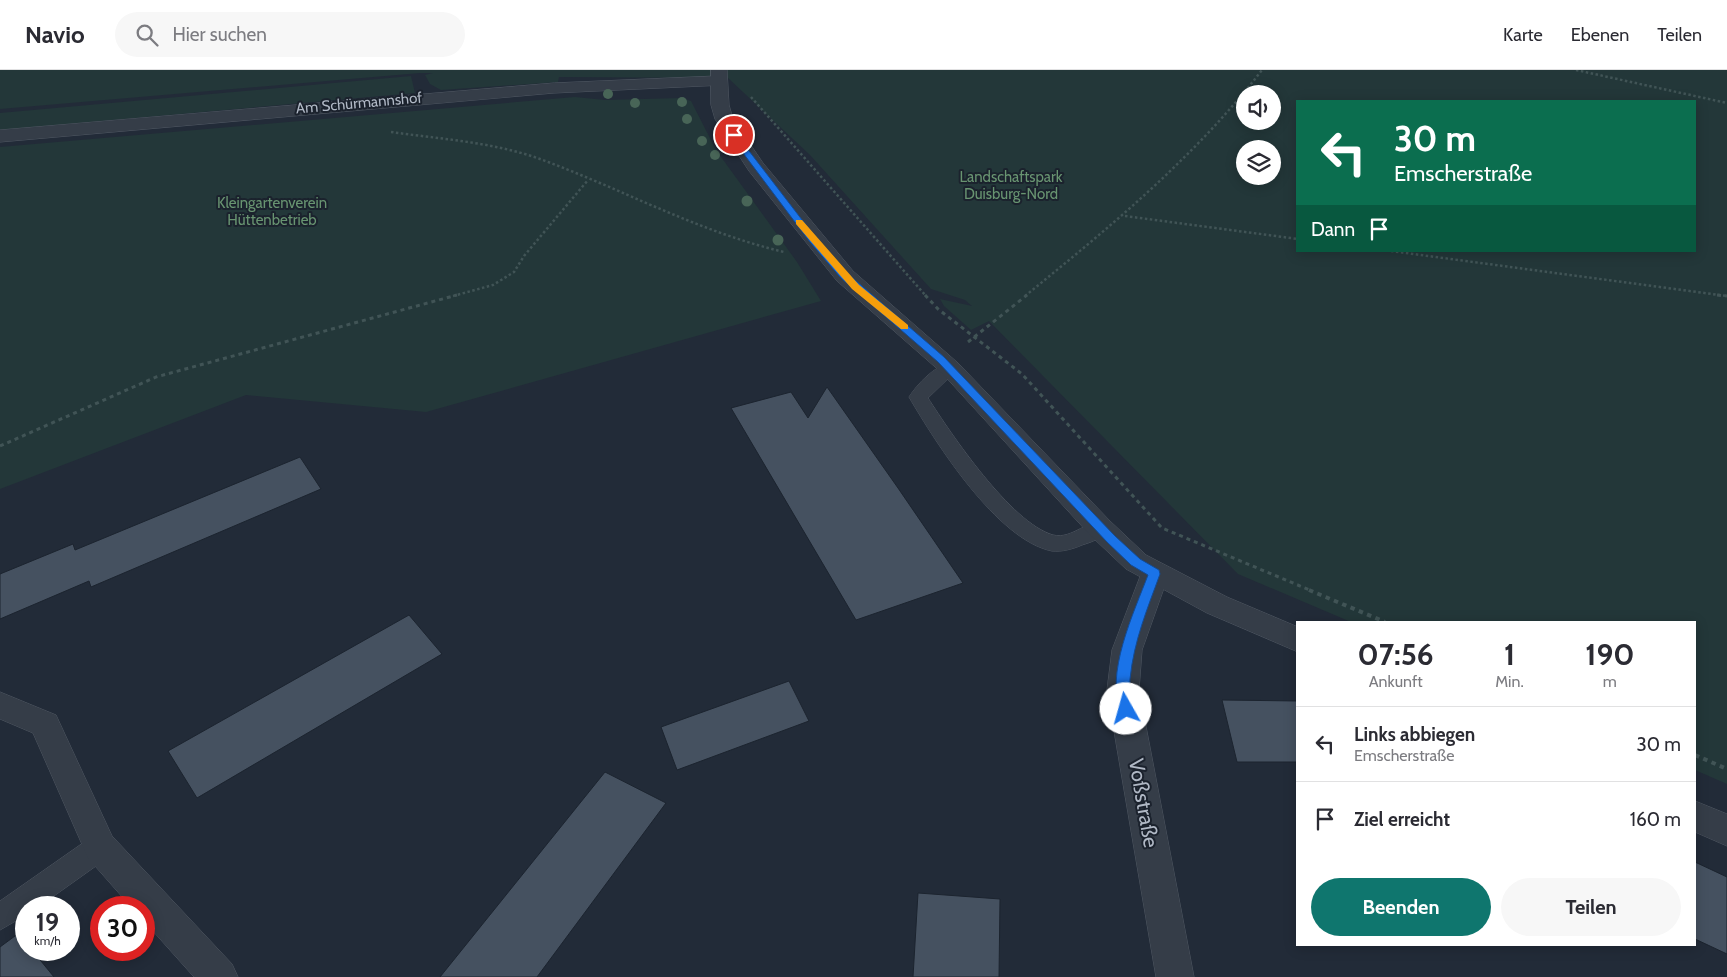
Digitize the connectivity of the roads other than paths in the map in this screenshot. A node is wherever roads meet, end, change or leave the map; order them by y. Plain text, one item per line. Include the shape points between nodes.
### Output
1 (718, 76) edge
2 (0, 136) edge
3 (946, 364) junction
4 (1100, 528) junction
5 (1154, 574) junction
6 (1296, 639) edge
7 (0, 705) edge
8 (1696, 816) edge
9 (1727, 830) edge
10 (100, 847) junction
11 (0, 918) edge
12 (219, 977) edge
13 (1176, 977) edge

1 - 2 street, Am Schürmannshof via 516,90
1 - 3 street via 724,118 762,174 834,264
3 - 4 street
3 - 4 lane via 918,397 937,428 1017,524 1036,537 1054,543 1072,541
4 - 5 street via 1136,562
5 - 6 street
5 - 13 street, Voßstraße via 1127,650 1123,690
7 - 10 street via 45,724
8 - 9 street
10 - 11 lane
10 - 12 street

